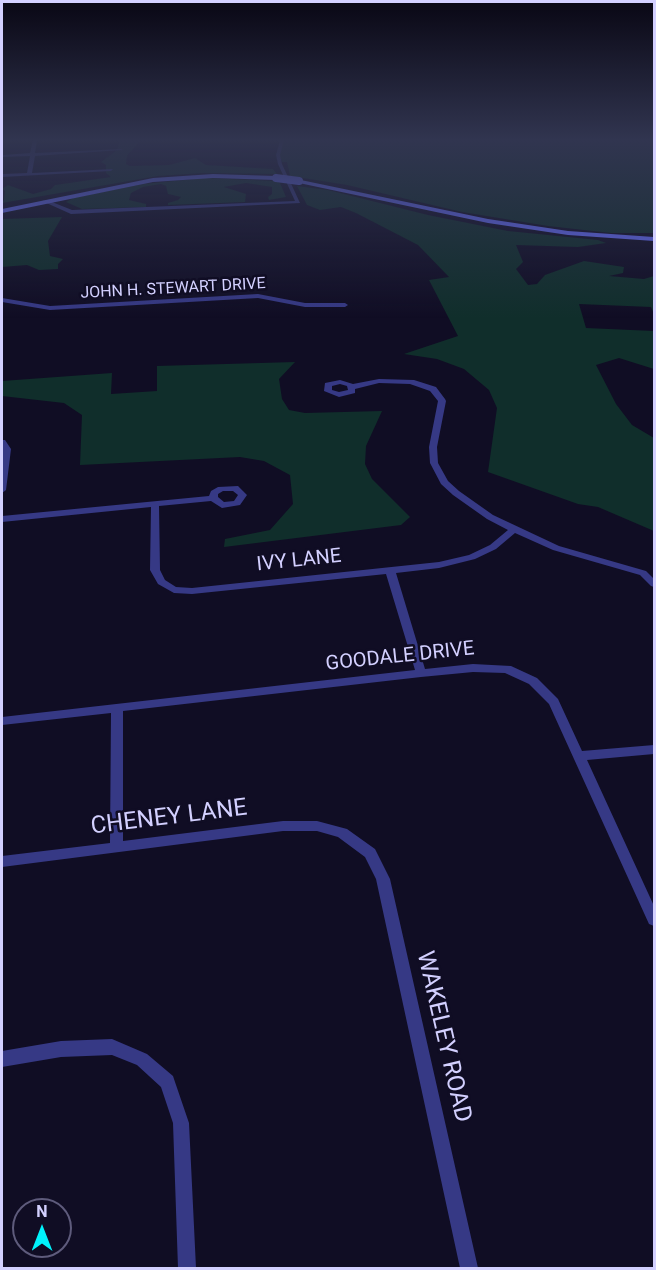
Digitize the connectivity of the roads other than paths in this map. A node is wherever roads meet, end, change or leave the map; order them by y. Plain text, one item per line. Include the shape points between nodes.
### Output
1 (53, 199) edge
2 (297, 199) edge
3 (385, 199) edge
4 (45, 201) junction
5 (2, 210) edge
6 (654, 239) edge
7 (2, 300) edge
8 (345, 305) dead end
9 (352, 387) dead end
10 (2, 442) edge
11 (2, 490) edge
12 (213, 498) dead end
13 (155, 504) junction
14 (2, 519) edge
15 (514, 529) junction
16 (390, 569) junction
17 (654, 584) edge
18 (421, 673) junction
19 (117, 708) junction
20 (2, 721) edge
21 (654, 749) edge
22 (580, 756) junction
23 (342, 833) joint
24 (116, 848) junction
25 (2, 862) edge
26 (654, 920) edge
27 (2, 1059) edge
28 (187, 1269) edge
29 (469, 1269) edge

1 - 4 main road, bridge
2 - 4 street via 298,202 71,212
3 - 6 main road, bridge via 488,221
4 - 5 main road
7 - 8 street, JOHN H. STEWART DRIVE via 50,308 258,296 305,305
9 - 15 street via 411,382 433,389 442,402 433,447 434,463 444,482 490,517
10 - 11 street via 7,449
12 - 13 street
13 - 14 street
13 - 16 street, IVY LANE via 155,570 161,582 174,590
15 - 16 street, IVY LANE via 493,547 472,557 439,565
15 - 17 street via 556,548 643,573
16 - 18 street
18 - 19 street, GOODALE DRIVE
18 - 22 street, GOODALE DRIVE via 507,669 533,681 554,702
19 - 20 street, GOODALE DRIVE
19 - 24 street
21 - 22 street
22 - 26 street, GOODALE DRIVE
23 - 24 street, CHENEY LANE via 317,826 283,826
23 - 29 street, WAKELEY ROAD via 370,853 383,879
24 - 25 street, CHENEY LANE
27 - 28 street via 61,1049 112,1047 142,1059 167,1082 181,1123

